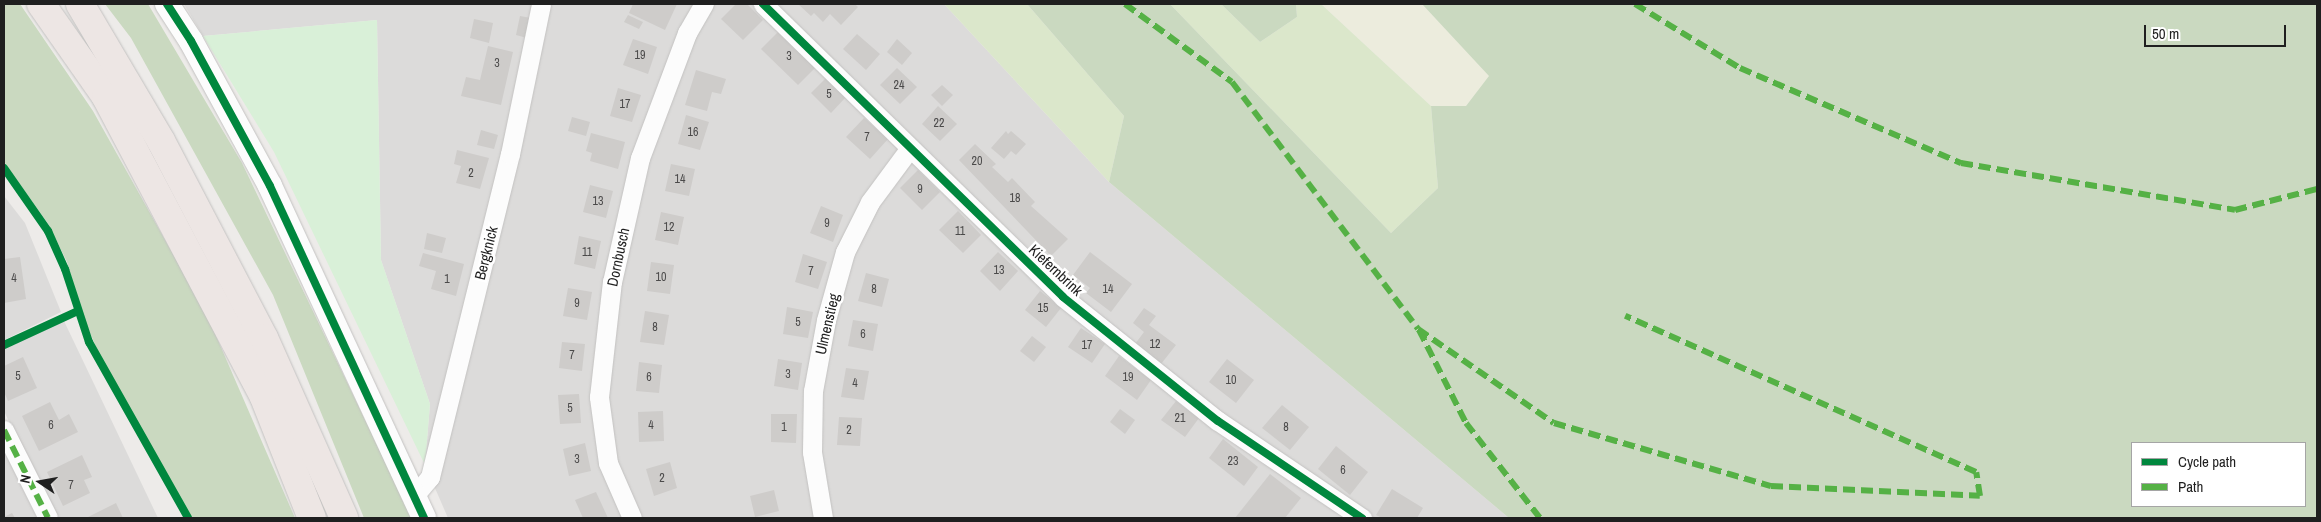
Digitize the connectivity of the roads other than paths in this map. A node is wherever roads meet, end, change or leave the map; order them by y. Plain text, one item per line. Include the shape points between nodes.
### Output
1 (41, 4) edge
2 (80, 4) edge
3 (167, 4) edge
4 (542, 4) edge
5 (704, 4) edge
6 (763, 4) edge
7 (910, 148) junction
8 (4, 430) edge
9 (414, 496) junction
10 (48, 518) edge
11 (312, 518) edge
12 (344, 518) edge
13 (424, 518) edge
14 (632, 518) edge
15 (823, 518) edge
16 (1362, 518) edge

1 - 11 highway via 106,97 264,396
2 - 12 highway via 161,141 264,338
3 - 9 street via 191,41 270,186
4 - 9 street, Bergknick via 510,154 430,477
5 - 14 street, Dornbusch via 687,33 640,158 612,282 599,397 608,463
6 - 7 street, Kiefernbrink
7 - 15 street, Ulmenstieg via 870,202 845,252 826,320 812,408 812,452
7 - 16 street, Kiefernbrink via 1063,297 1218,421
8 - 10 street
9 - 13 street

